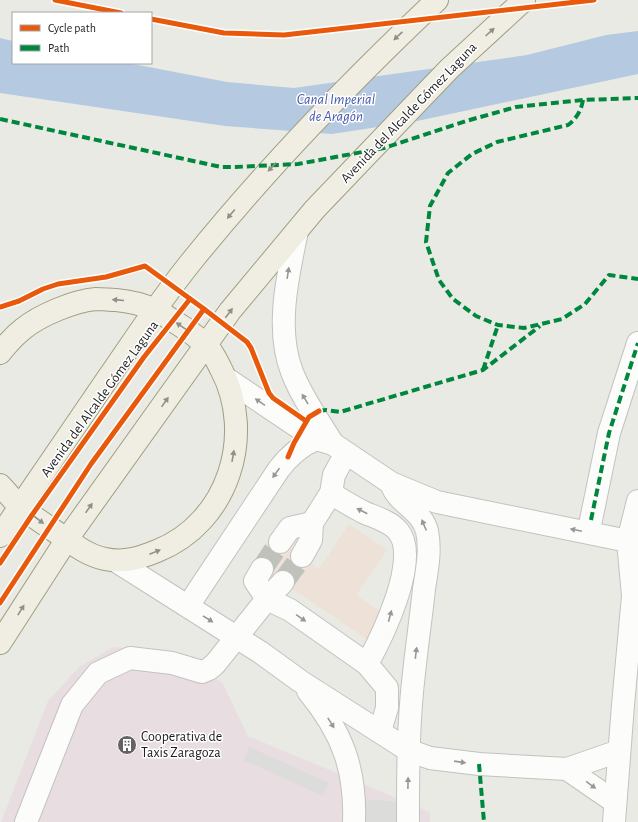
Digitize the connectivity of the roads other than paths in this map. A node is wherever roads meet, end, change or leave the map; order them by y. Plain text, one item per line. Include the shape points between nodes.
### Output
1 (437, 0) edge
2 (524, 0) edge
3 (297, 231) junction
4 (155, 310) junction
5 (24, 328) junction
6 (0, 330) edge
7 (638, 343) edge
8 (206, 344) junction
9 (0, 354) edge
10 (227, 379) junction
11 (331, 446) junction
12 (391, 483) junction
13 (0, 485) edge
14 (331, 493) junction
15 (638, 501) edge
16 (20, 506) junction
17 (591, 520) dead end
18 (312, 523) junction
19 (0, 536) edge
20 (67, 539) junction
21 (628, 541) junction
22 (280, 542) tunnel mouth
23 (302, 556) tunnel mouth
24 (116, 561) junction
25 (262, 568) tunnel mouth
26 (283, 582) tunnel mouth
27 (636, 588) edge
28 (267, 599) junction
29 (188, 606) junction
30 (236, 636) junction
31 (0, 643) edge
32 (368, 664) junction
33 (300, 681) junction
34 (387, 691) junction
35 (411, 701) junction
36 (380, 731) junction
37 (408, 750) junction
38 (619, 751) junction
39 (567, 769) junction
40 (615, 812) edge
41 (26, 822) edge
42 (354, 822) edge
43 (408, 822) edge

1 -> 4 main road, Avenida del Alcalde Gómez Laguna via 390,44 256,184
3 -> 2 main road, Avenida del Alcalde Gómez Laguna via 449,69
8 -> 3 main road, Avenida del Alcalde Gómez Laguna via 230,311
11 -> 3 street, Avenida del Alcalde Gómez Laguna via 304,397 287,357 284,327 285,293
4 -> 5 main road, Avenida del Alcalde Gómez Laguna via 122,300 96,299 73,304
8 -> 4 main road, Avenida del Alcalde Gómez Laguna
4 - 16 main road, Avenida del Alcalde Gómez Laguna
5 - 6 main road
5 - 9 main road, Avenida del Alcalde Gómez Laguna via 10,340
7 - 17 street via 609,433
8 - 10 main road, Avenida del Alcalde Gómez Laguna
20 -> 8 main road, Avenida del Alcalde Gómez Laguna
11 -> 10 street
24 -> 10 main road, Avenida del Alcalde Gómez Laguna via 141,557 170,546 198,525 211,510 228,477 236,441 234,404
11 - 12 street
11 - 14 street via 334,475
11 -> 29 street via 296,450 288,457
21 -> 12 street via 437,502
35 -> 12 street via 428,539 423,520 395,493
13 - 16 main road, Avenida del Alcalde Gómez Laguna
14 - 18 street
32 -> 14 street via 389,622 403,573 405,549 397,530
15 - 21 street
16 - 19 main road, Avenida del Alcalde Gómez Laguna
16 -> 20 main road, Avenida del Alcalde Gómez Laguna
18 - 22 street via 290,528
18 - 23 street via 312,540
20 - 24 main road, Avenida del Alcalde Gómez Laguna via 92,555
31 -> 20 main road, Avenida del Alcalde Gómez Laguna
21 - 27 street
24 - 29 street
25 - 28 street via 256,581
26 - 28 street
27 - 38 street
28 - 30 street
28 -> 32 street via 290,610
29 -> 30 street
30 - 33 street
30 - 41 street via 210,670 202,672 172,663 130,658 98,673 72,705
32 - 34 street
33 - 36 street
33 -> 42 street via 325,713 345,753 352,774
34 - 35 street via 398,698
34 - 36 street via 387,708
35 - 37 street
36 - 37 street
37 -> 39 street via 430,758 479,764
43 -> 37 street
38 - 39 street
38 - 40 street
39 -> 40 street

